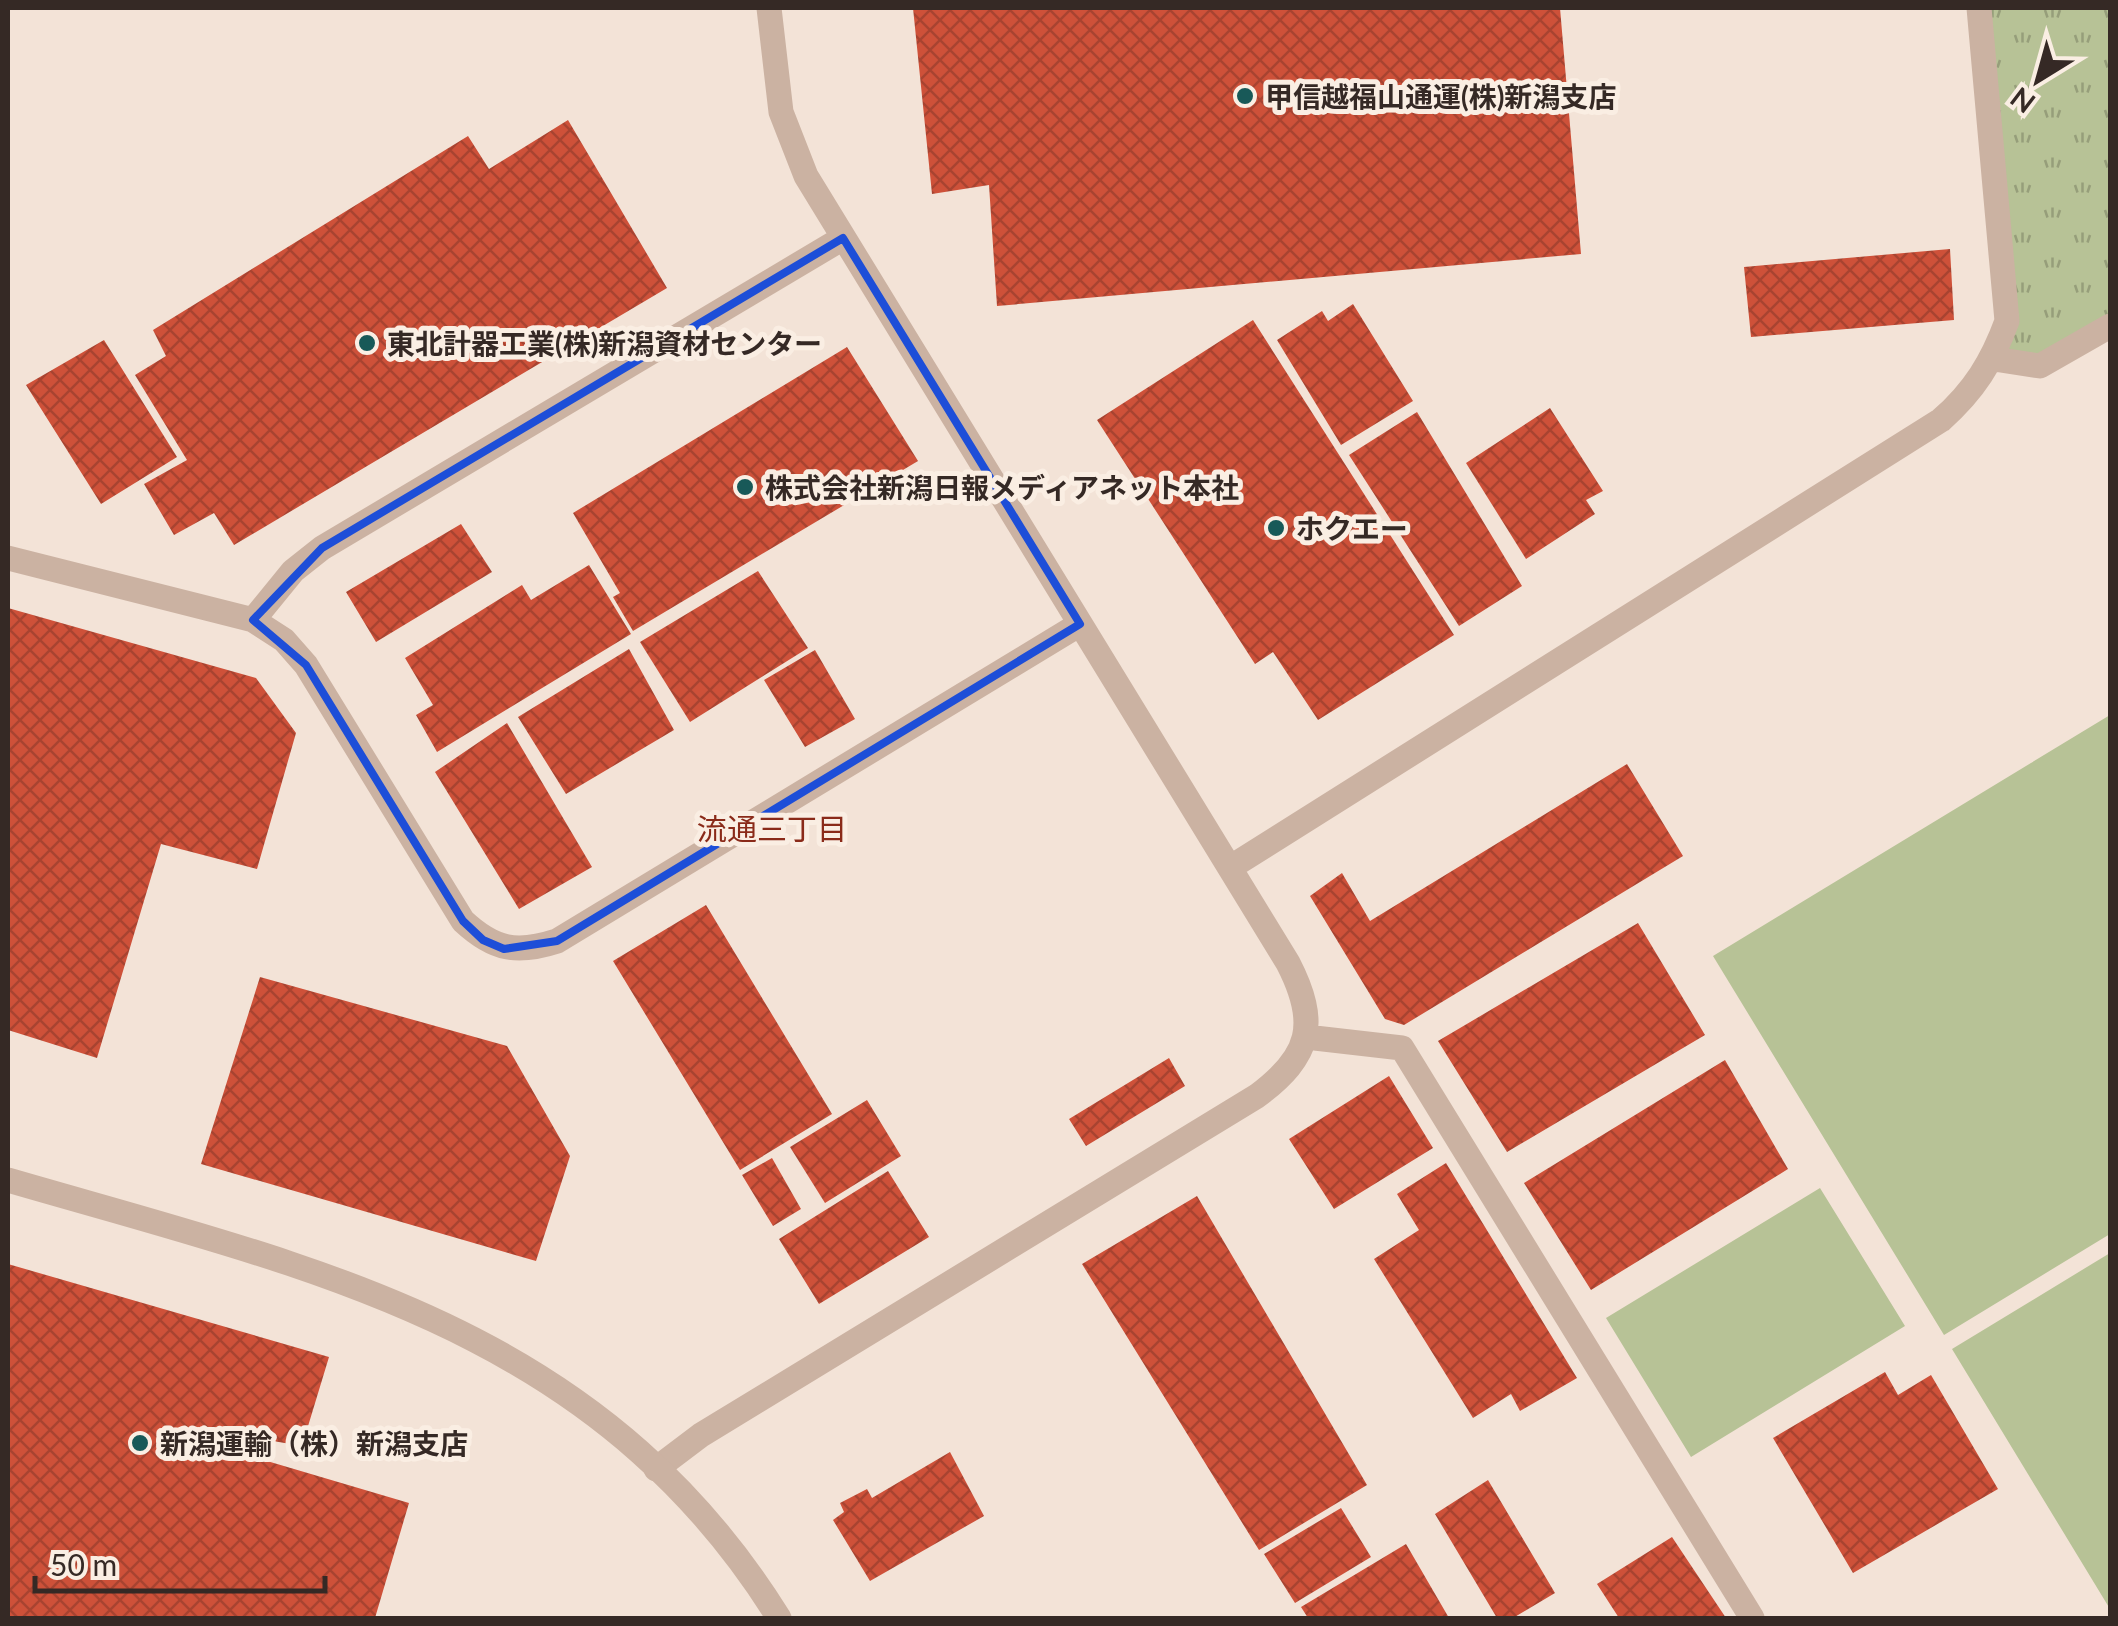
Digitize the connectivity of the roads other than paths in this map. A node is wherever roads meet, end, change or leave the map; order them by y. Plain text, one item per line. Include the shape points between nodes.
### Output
1 (769, 8) edge
2 (1978, 8) edge
3 (843, 238) junction
4 (2110, 326) edge
5 (1994, 359) junction
6 (8, 558) edge
7 (253, 620) junction
8 (1080, 624) junction
9 (1231, 868) junction
10 (1306, 1037) junction
11 (8, 1180) edge
12 (656, 1469) junction
13 (780, 1618) edge
14 (1752, 1618) edge

1 - 3 street via 786,128
2 - 5 street via 2007,321
3 - 7 street via 322,548 293,571
3 - 8 street
4 - 5 street via 2040,366
5 - 9 street via 1941,420
6 - 7 street
7 - 8 street via 306,665 463,922 504,949 530,950 557,941
8 - 9 street
9 - 10 street via 1299,985
10 - 12 street via 1294,1062 1257,1096
10 - 14 street via 1402,1048
11 - 12 street via 394,1299 540,1376
12 - 13 street

